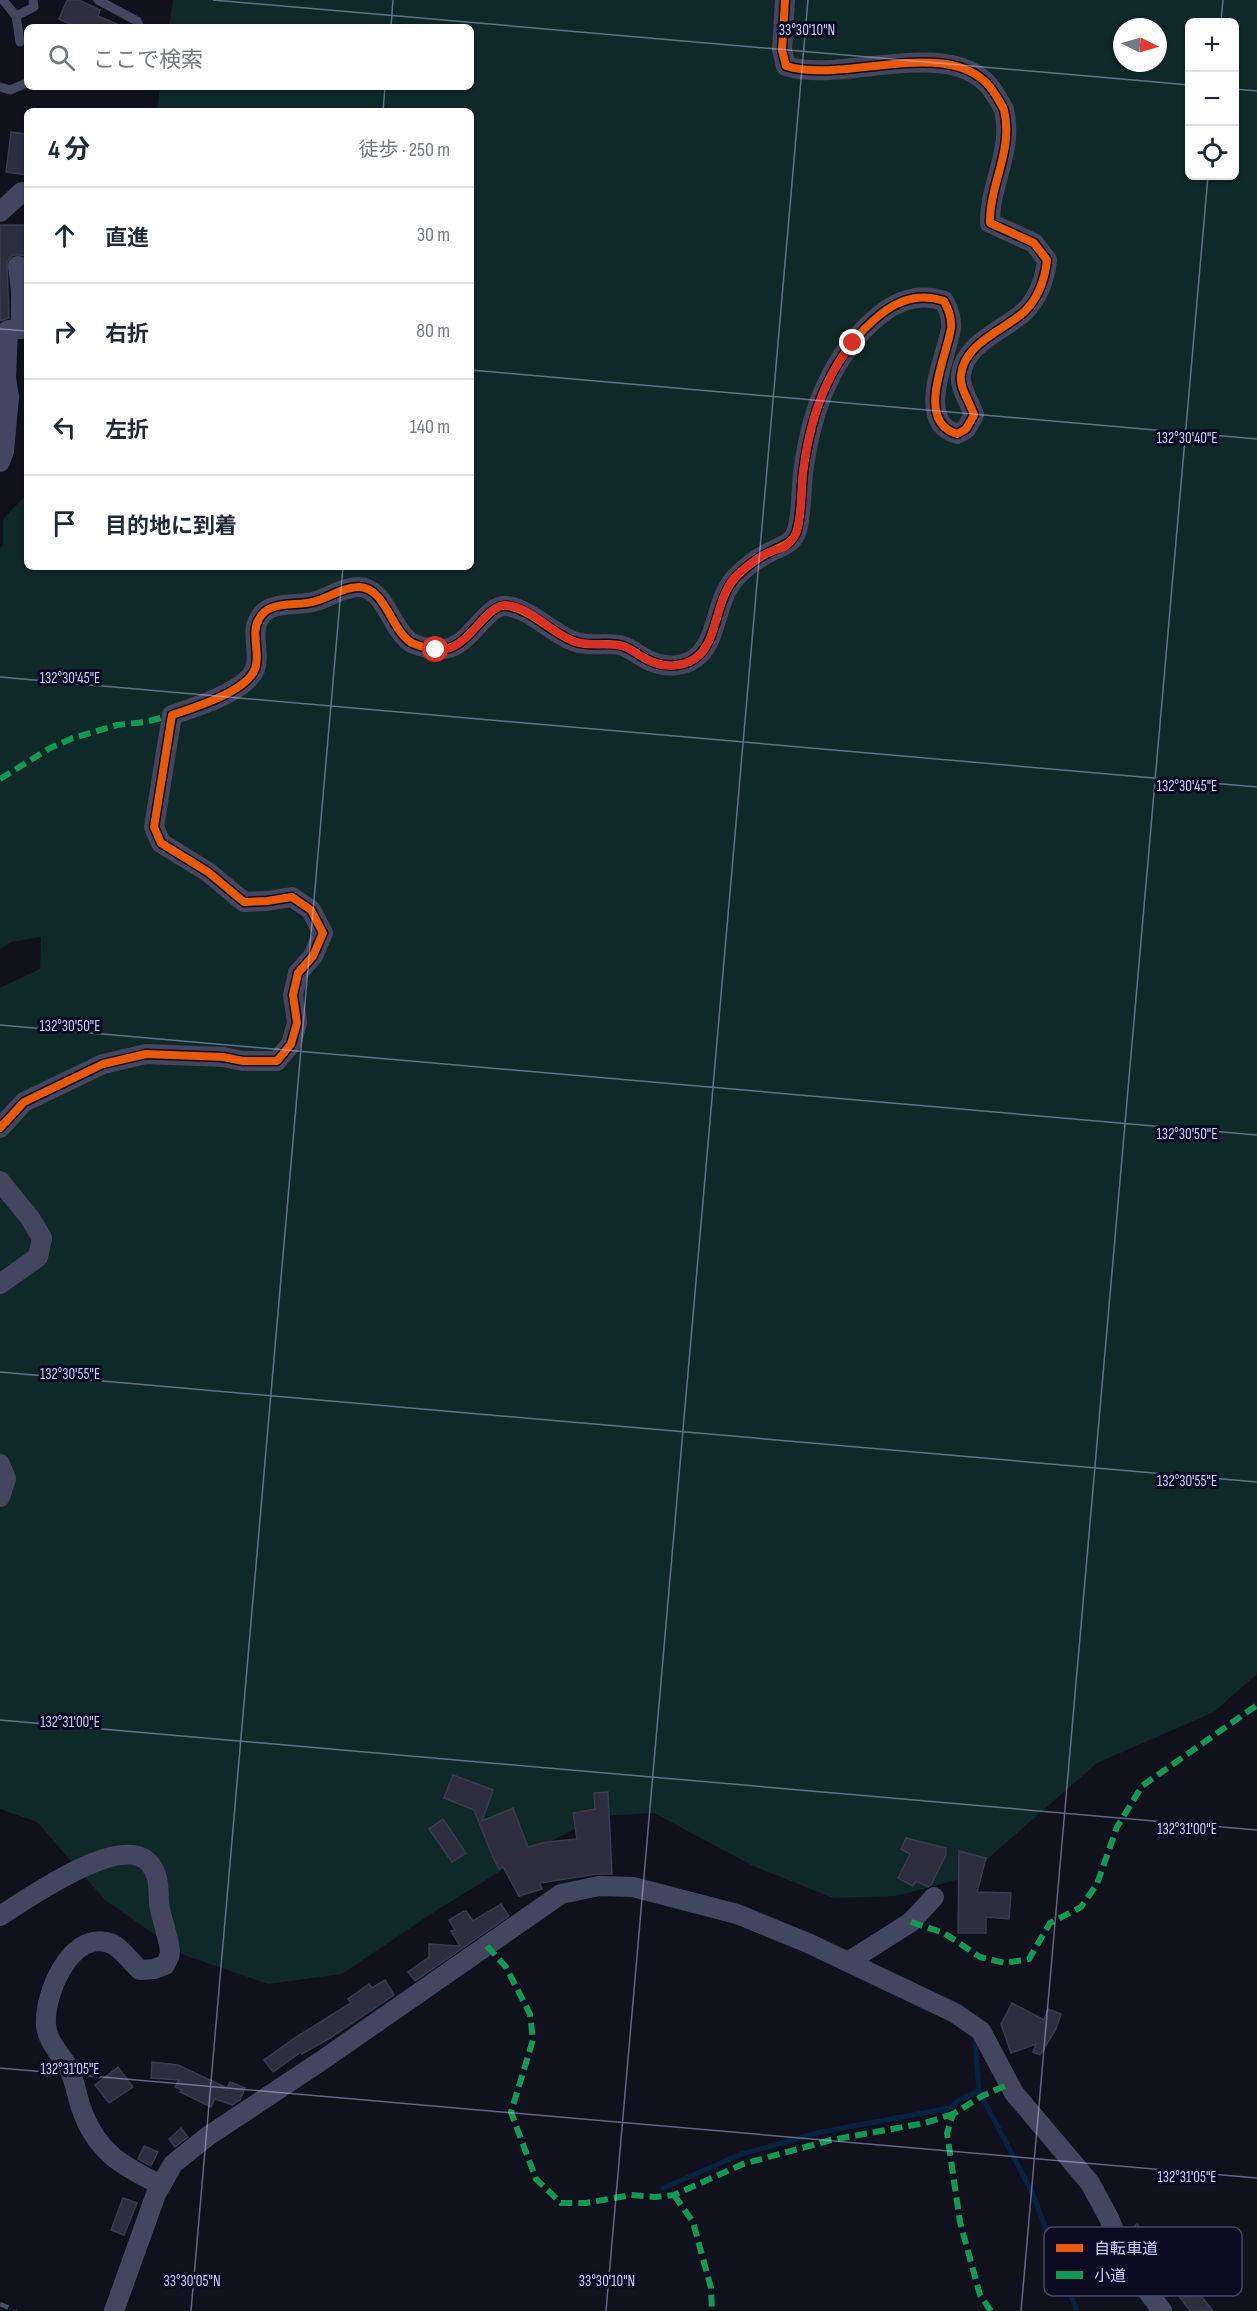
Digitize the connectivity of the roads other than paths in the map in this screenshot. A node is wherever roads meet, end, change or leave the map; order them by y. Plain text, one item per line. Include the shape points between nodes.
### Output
1 (3, 0) edge
2 (33, 0) edge
3 (98, 0) edge
4 (784, 0) edge
5 (16, 16) junction
6 (138, 24) edge
7 (20, 42) dead end
8 (24, 84) edge
9 (0, 87) edge
10 (22, 192) dead end
11 (0, 212) edge
12 (18, 267) dead end
13 (3, 378) edge
14 (0, 462) edge
15 (0, 1128) edge
16 (0, 1181) edge
17 (0, 1284) edge
18 (0, 1464) edge
19 (0, 1497) edge
20 (934, 1897) dead end
21 (0, 1917) edge
22 (848, 1962) junction
23 (161, 2185) junction
24 (1113, 2227) edge
25 (1151, 2296) edge
26 (114, 2311) edge
27 (1162, 2311) edge

1 - 5 lane
2 - 5 lane via 34,7
3 - 6 lane
4 - 15 street via 782,50 786,66 800,71 919,62 944,64 988,82 1004,109 1006,140 989,208 990,223 1034,243 1047,260 1045,278 1026,310 965,362 962,387 974,414 966,429 957,434 947,431 935,409 934,396 951,327 944,301 931,296 915,297 892,305 870,323 839,360 819,398 803,470 797,531 787,545 768,553 734,579 724,594 701,653 678,666 653,663 626,646 573,641 537,618 505,605 493,609 480,625 450,648 436,650 410,642 375,594 362,587 346,588 317,601 267,609 257,620 255,669 244,682 214,700 172,715 154,827 160,843 194,862 244,902 292,897 311,910 323,933 313,956 298,973 293,995 297,1023 291,1044 277,1061 146,1054 103,1064 24,1102
5 - 7 lane
8 - 9 lane via 10,90
10 - 11 street
12 - 13 street via 22,322 21,329 8,330
13 - 14 street via 8,409
16 - 17 street via 42,1238 38,1257
18 - 19 street via 6,1479
20 - 22 street via 911,1922
21 - 23 street via 54,1881 90,1864 126,1854 140,1855 157,1874 170,1954 165,1965 140,1970 119,1947 107,1942 94,1941 82,1947 62,1967 49,2003 46,2026 51,2043 72,2074 83,2113 99,2145 131,2171
22 - 23 street via 737,1914 633,1887 599,1886 561,1893 208,2136 173,2164
22 - 24 street via 955,2013 981,2031 1014,2093 1090,2183
23 - 26 street
25 - 27 street

